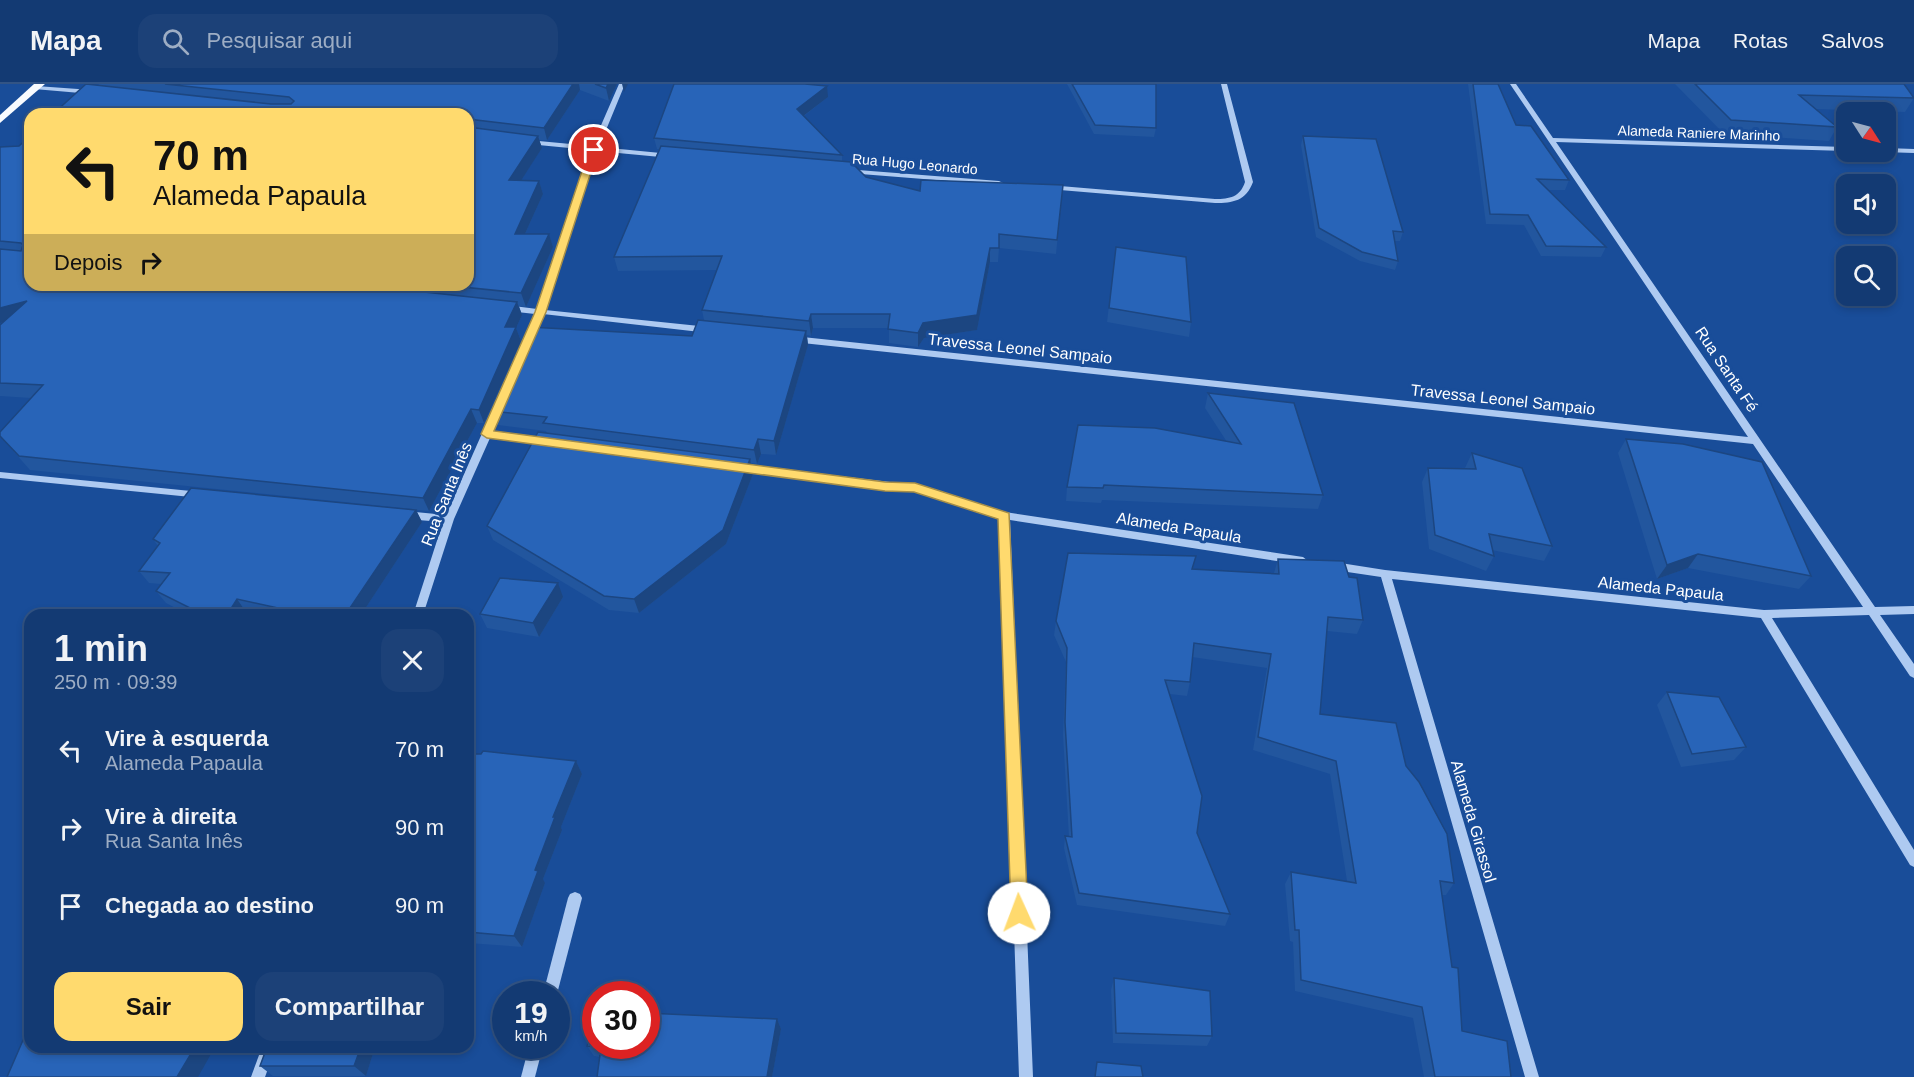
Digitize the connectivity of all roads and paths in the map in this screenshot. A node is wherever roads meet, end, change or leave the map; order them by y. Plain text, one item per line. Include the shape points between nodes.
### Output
1 (622, 84) edge
2 (1224, 84) edge
3 (1513, 84) edge
4 (38, 86) edge
5 (106, 93) edge
6 (0, 120) edge
7 (1551, 140) junction
8 (514, 141) edge
9 (1836, 149) edge
10 (594, 150) junction
11 (1896, 150) edge
12 (1914, 151) edge
13 (677, 157) edge
14 (844, 171) edge
15 (1012, 184) edge
16 (1036, 186) edge
17 (493, 307) edge
18 (540, 312) junction
19 (719, 331) edge
20 (779, 337) edge
21 (522, 352) edge
22 (505, 393) edge
23 (487, 434) junction
24 (1757, 441) junction
25 (557, 443) edge
26 (733, 466) edge
27 (0, 476) edge
28 (213, 496) edge
29 (390, 513) edge
30 (1005, 516) junction
31 (449, 519) junction
32 (1316, 563) edge
33 (1327, 565) edge
34 (1385, 574) junction
35 (420, 609) edge
36 (1872, 610) junction
37 (1914, 610) edge
38 (1764, 614) junction
39 (1914, 673) edge
40 (1914, 861) edge
41 (575, 898) dead end
42 (553, 981) edge
43 (267, 1053) edge
44 (533, 1059) edge
45 (258, 1077) edge
46 (528, 1077) edge
47 (1026, 1077) edge
48 (1532, 1077) edge

1 - 10 street
2 - 16 street via 1249,182 1246,192 1236,201
3 - 7 street, Rua Santa Fé
4 - 5 street
4 - 6 main road
7 - 9 street, Alameda Raniere Marinho
7 - 24 street, Rua Santa Fé
8 - 10 street
10 - 13 street
10 - 18 street
11 - 12 street
14 - 15 street, Rua Hugo Leonardo
17 - 18 street
18 - 19 street
18 - 21 street
20 - 24 street, Travessa Leonel Sampaio
22 - 23 street, Rua Santa Inês
23 - 25 street
23 - 31 street, Rua Santa Inês
24 - 36 street, Rua Santa Fé
26 - 30 street, Alameda Papaula via 915,488
27 - 28 street
29 - 31 street
30 - 32 street, Alameda Papaula
30 - 47 street
31 - 35 street, Rua Santa Inês
33 - 34 street, Alameda Papaula
34 - 38 street, Alameda Papaula
34 - 48 street, Alameda Girassol
36 - 37 street, Alameda Papaula
36 - 38 street, Alameda Papaula
36 - 39 street, Rua Santa Fé
38 - 40 street
41 - 42 street
43 - 45 street
44 - 46 street

